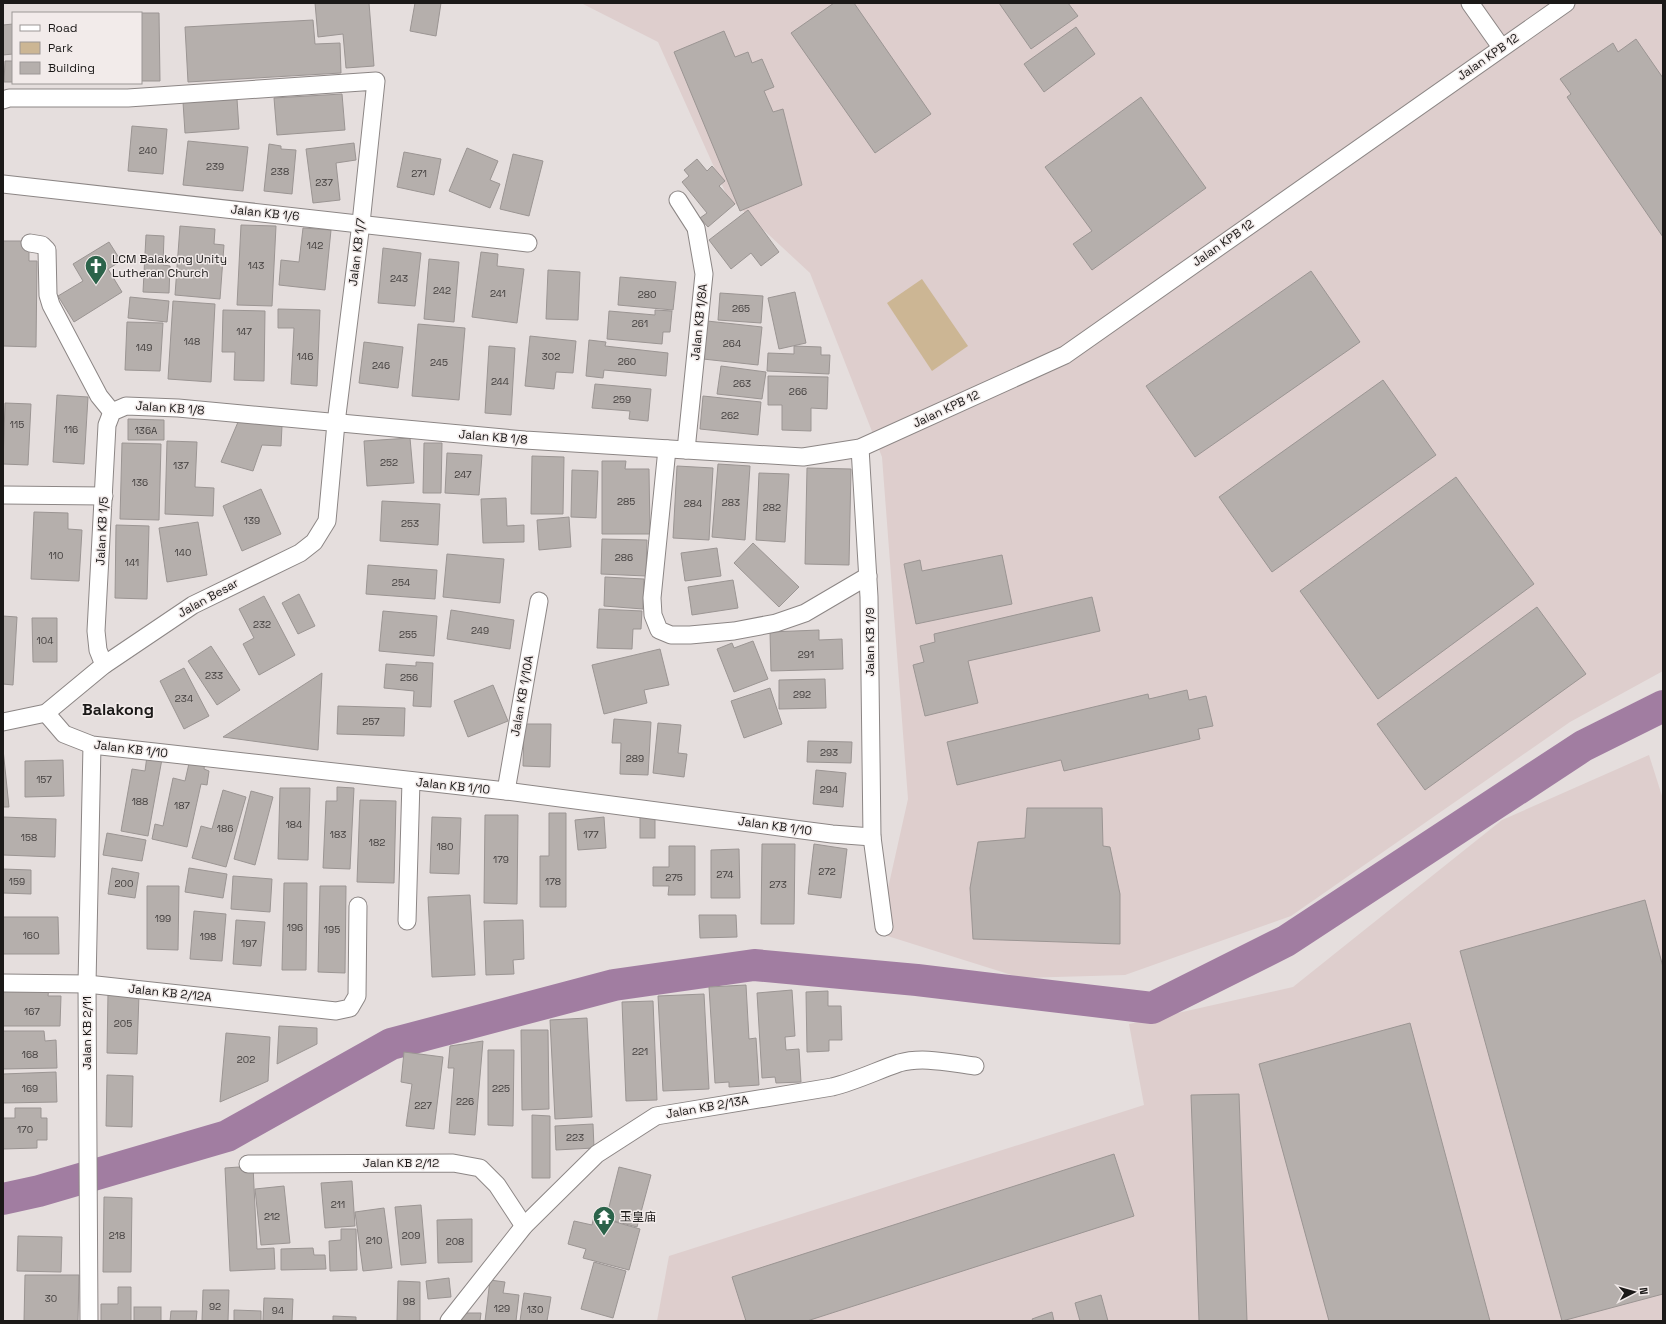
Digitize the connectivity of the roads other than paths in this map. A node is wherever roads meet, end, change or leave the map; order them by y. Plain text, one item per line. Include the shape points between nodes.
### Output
1 (1470, 3) edge
2 (1566, 3) edge
3 (1501, 47) junction
4 (3, 100) edge
5 (3, 184) edge
6 (678, 200) dead end
7 (361, 223) junction
8 (30, 243) dead end
9 (528, 243) dead end
10 (119, 409) junction
11 (336, 423) junction
12 (860, 448) junction
13 (667, 449) junction
14 (686, 450) junction
15 (3, 494) edge
16 (104, 496) junction
17 (868, 576) junction
18 (539, 601) dead end
19 (104, 665) junction
20 (46, 713) junction
21 (3, 722) edge
22 (92, 745) junction
23 (411, 781) junction
24 (506, 791) junction
25 (872, 837) junction
26 (358, 906) dead end
27 (407, 921) dead end
28 (884, 927) dead end
29 (3, 983) edge
30 (87, 984) junction
31 (975, 1066) dead end
32 (248, 1164) dead end
33 (524, 1226) junction
34 (89, 1321) edge
35 (449, 1321) edge

1 - 3 street
2 - 3 street, Jalan KPB 12
3 - 12 street, Jalan KPB 12 via 1065,355
4 - 7 street, Jalan KB 1/7 via 128,98 376,81
5 - 7 street, Jalan KB 1/6
6 - 14 street, Jalan KB 1/8A via 696,228 704,274
7 - 9 street, Jalan KB 1/6
7 - 11 street, Jalan KB 1/7
8 - 10 street via 42,245 47,250 48,295 51,305 99,396
10 - 11 street, Jalan KB 1/8 via 178,408
10 - 16 street, Jalan KB 1/5 via 107,425
11 - 13 street, Jalan KB 1/8 via 526,440
11 - 19 street, Jalan Besar via 326,521 314,542 300,553 193,604
12 - 14 street, Jalan KB 1/8 via 803,457
12 - 17 street, Jalan KB 1/9
13 - 14 street, Jalan KB 1/8
13 - 17 street via 652,598 653,615 659,630 671,635 690,635 734,631 776,623 805,613
15 - 16 street
16 - 19 street, Jalan KB 1/5 via 96,631 98,650
17 - 25 street, Jalan KB 1/9
18 - 24 street, Jalan KB 1/10A
19 - 20 street, Jalan Besar
20 - 21 street, Jalan Besar
20 - 22 street, Jalan KB 1/10 via 64,734
22 - 23 street, Jalan KB 1/10
22 - 30 street, Jalan KB 2/11
23 - 24 street, Jalan KB 1/10
23 - 27 street
24 - 25 street, Jalan KB 1/10 via 832,834
25 - 28 street, Jalan KB 1/9
26 - 30 street, Jalan KB 2/12A via 357,996 350,1008 336,1011
29 - 30 street, Jalan KB 2/12A
30 - 34 street, Jalan KB 2/11
31 - 33 street, Jalan KB 2/13A via 931,1060 900,1063 832,1087 656,1116 597,1154
32 - 33 street, Jalan KB 2/12 via 453,1163 480,1168 497,1185
33 - 35 street, Jalan KB 2/13A

